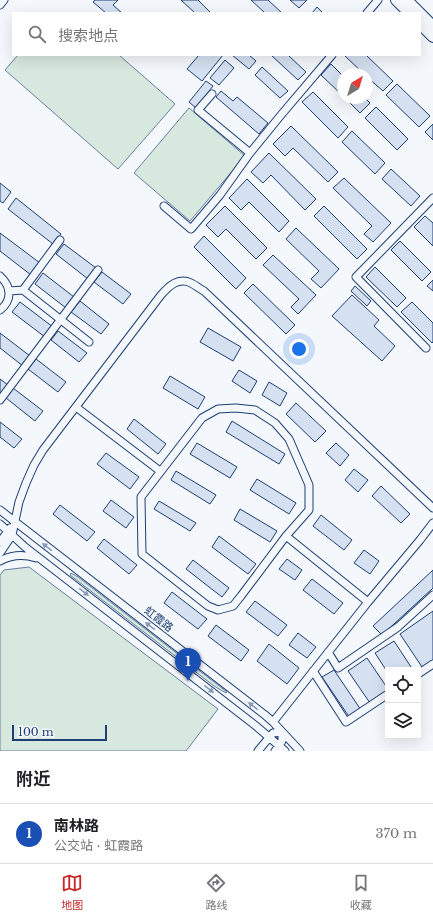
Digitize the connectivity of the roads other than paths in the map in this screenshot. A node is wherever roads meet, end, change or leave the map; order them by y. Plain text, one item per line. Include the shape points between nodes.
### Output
1 (4, 0) edge
2 (378, 0) edge
3 (396, 0) edge
4 (407, 0) edge
5 (0, 5) edge
6 (368, 12) edge
7 (408, 12) edge
8 (419, 12) edge
9 (421, 14) edge
10 (421, 25) edge
11 (433, 26) edge
12 (433, 37) edge
13 (331, 56) edge
14 (212, 94) dead end
15 (250, 153) junction
16 (433, 198) edge
17 (164, 206) dead end
18 (60, 240) dead end
19 (98, 270) dead end
20 (0, 276) edge
21 (23, 290) junction
22 (9, 291) junction
23 (0, 310) edge
24 (61, 320) junction
25 (89, 342) dead end
26 (426, 348) dead end
27 (0, 400) edge
28 (76, 407) junction
29 (160, 471) junction
30 (433, 508) edge
31 (0, 510) edge
32 (15, 522) junction
33 (433, 523) edge
34 (0, 524) edge
35 (10, 533) junction
36 (286, 536) junction
37 (0, 542) edge
38 (0, 553) edge
39 (42, 560) junction
40 (0, 561) edge
41 (433, 595) edge
42 (368, 602) junction
43 (328, 652) junction
44 (433, 664) edge
45 (313, 672) junction
46 (421, 672) edge
47 (385, 696) edge
48 (273, 722) junction
49 (282, 732) junction
50 (268, 737) junction
51 (280, 749) edge
52 (258, 751) edge
53 (300, 751) edge

1 - 5 street
2 - 6 street
3 - 7 highway
4 - 8 highway
9 - 11 highway
10 - 12 highway
13 - 15 street
14 - 15 street via 198,110
15 - 17 street via 220,195 191,229
16 - 26 street via 356,277
18 - 21 street
19 - 24 street
20 - 22 street
21 - 22 street
21 - 24 street
22 - 23 street via 8,301
24 - 25 street
24 - 27 street
28 - 29 street
28 - 30 street via 164,291 179,281 190,282 204,291
28 - 32 street via 34,465 22,493
29 - 36 street via 202,418 218,409 255,410 275,423 290,439 309,485 309,510
29 - 36 street via 141,497 142,554 208,606 218,610 233,606
31 - 32 street, 虹霞路
32 - 35 street
48 -> 32 street, 虹霞路
33 - 42 street
34 - 35 street
35 - 37 street
35 - 38 street
35 - 39 street
36 - 42 street
39 - 40 street via 24,555
39 -> 50 street
41 - 43 street via 398,627 338,668
42 - 43 street
43 - 45 street
44 - 46 street
45 - 47 street via 346,722
45 - 48 street
48 - 49 street, 虹霞路
49 - 50 street via 273,733
49 - 51 street
49 - 53 street, 虹霞路
50 - 51 street
50 - 52 street

